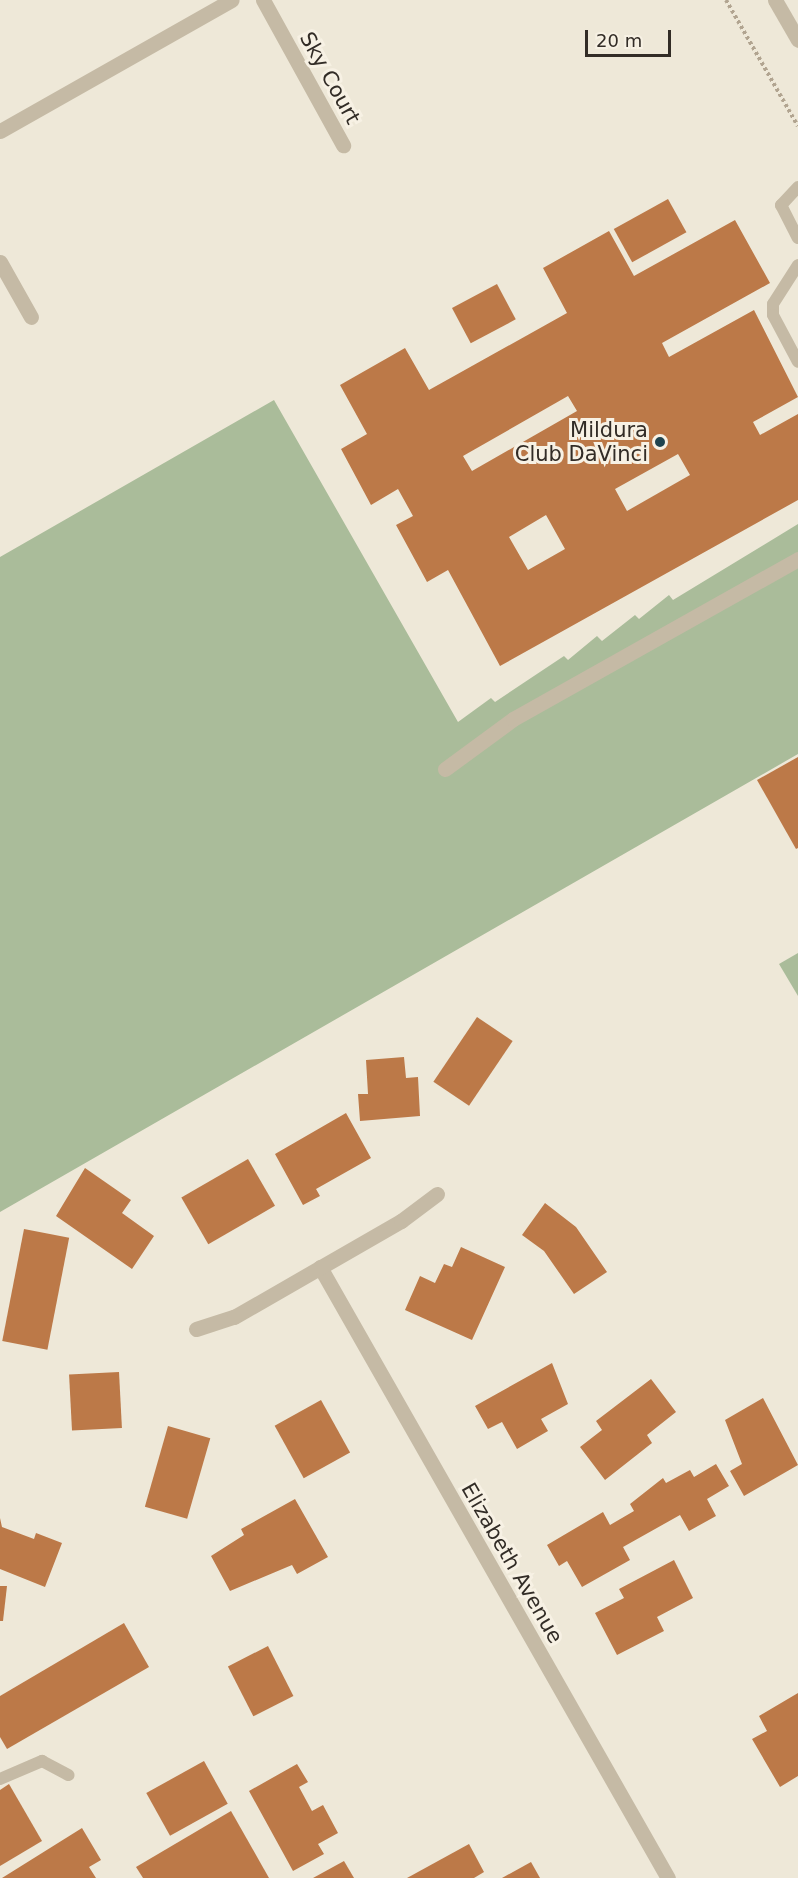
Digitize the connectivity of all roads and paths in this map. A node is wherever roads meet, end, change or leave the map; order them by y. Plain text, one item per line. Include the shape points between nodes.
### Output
1 (232, 0) edge
2 (263, 0) edge
3 (726, 0) edge
4 (775, 0) edge
5 (798, 40) edge
6 (798, 126) edge
7 (0, 131) edge
8 (343, 145) dead end
9 (798, 187) edge
10 (798, 238) edge
11 (0, 262) edge
12 (798, 265) edge
13 (31, 317) dead end
14 (798, 362) edge
15 (798, 559) edge
16 (445, 769) dead end
17 (437, 1194) dead end
18 (320, 1267) junction
19 (196, 1329) dead end
20 (68, 1775) dead end
21 (0, 1779) edge
22 (668, 1878) edge

1 - 7 street
2 - 8 street, Sky Court
3 - 6 path
4 - 5 street
9 - 10 lane via 781,205
11 - 13 street
12 - 14 lane via 772,304
15 - 16 street via 513,719
17 - 18 street
18 - 19 street via 234,1317
18 - 22 street, Elizabeth Avenue
20 - 21 lane via 42,1761

